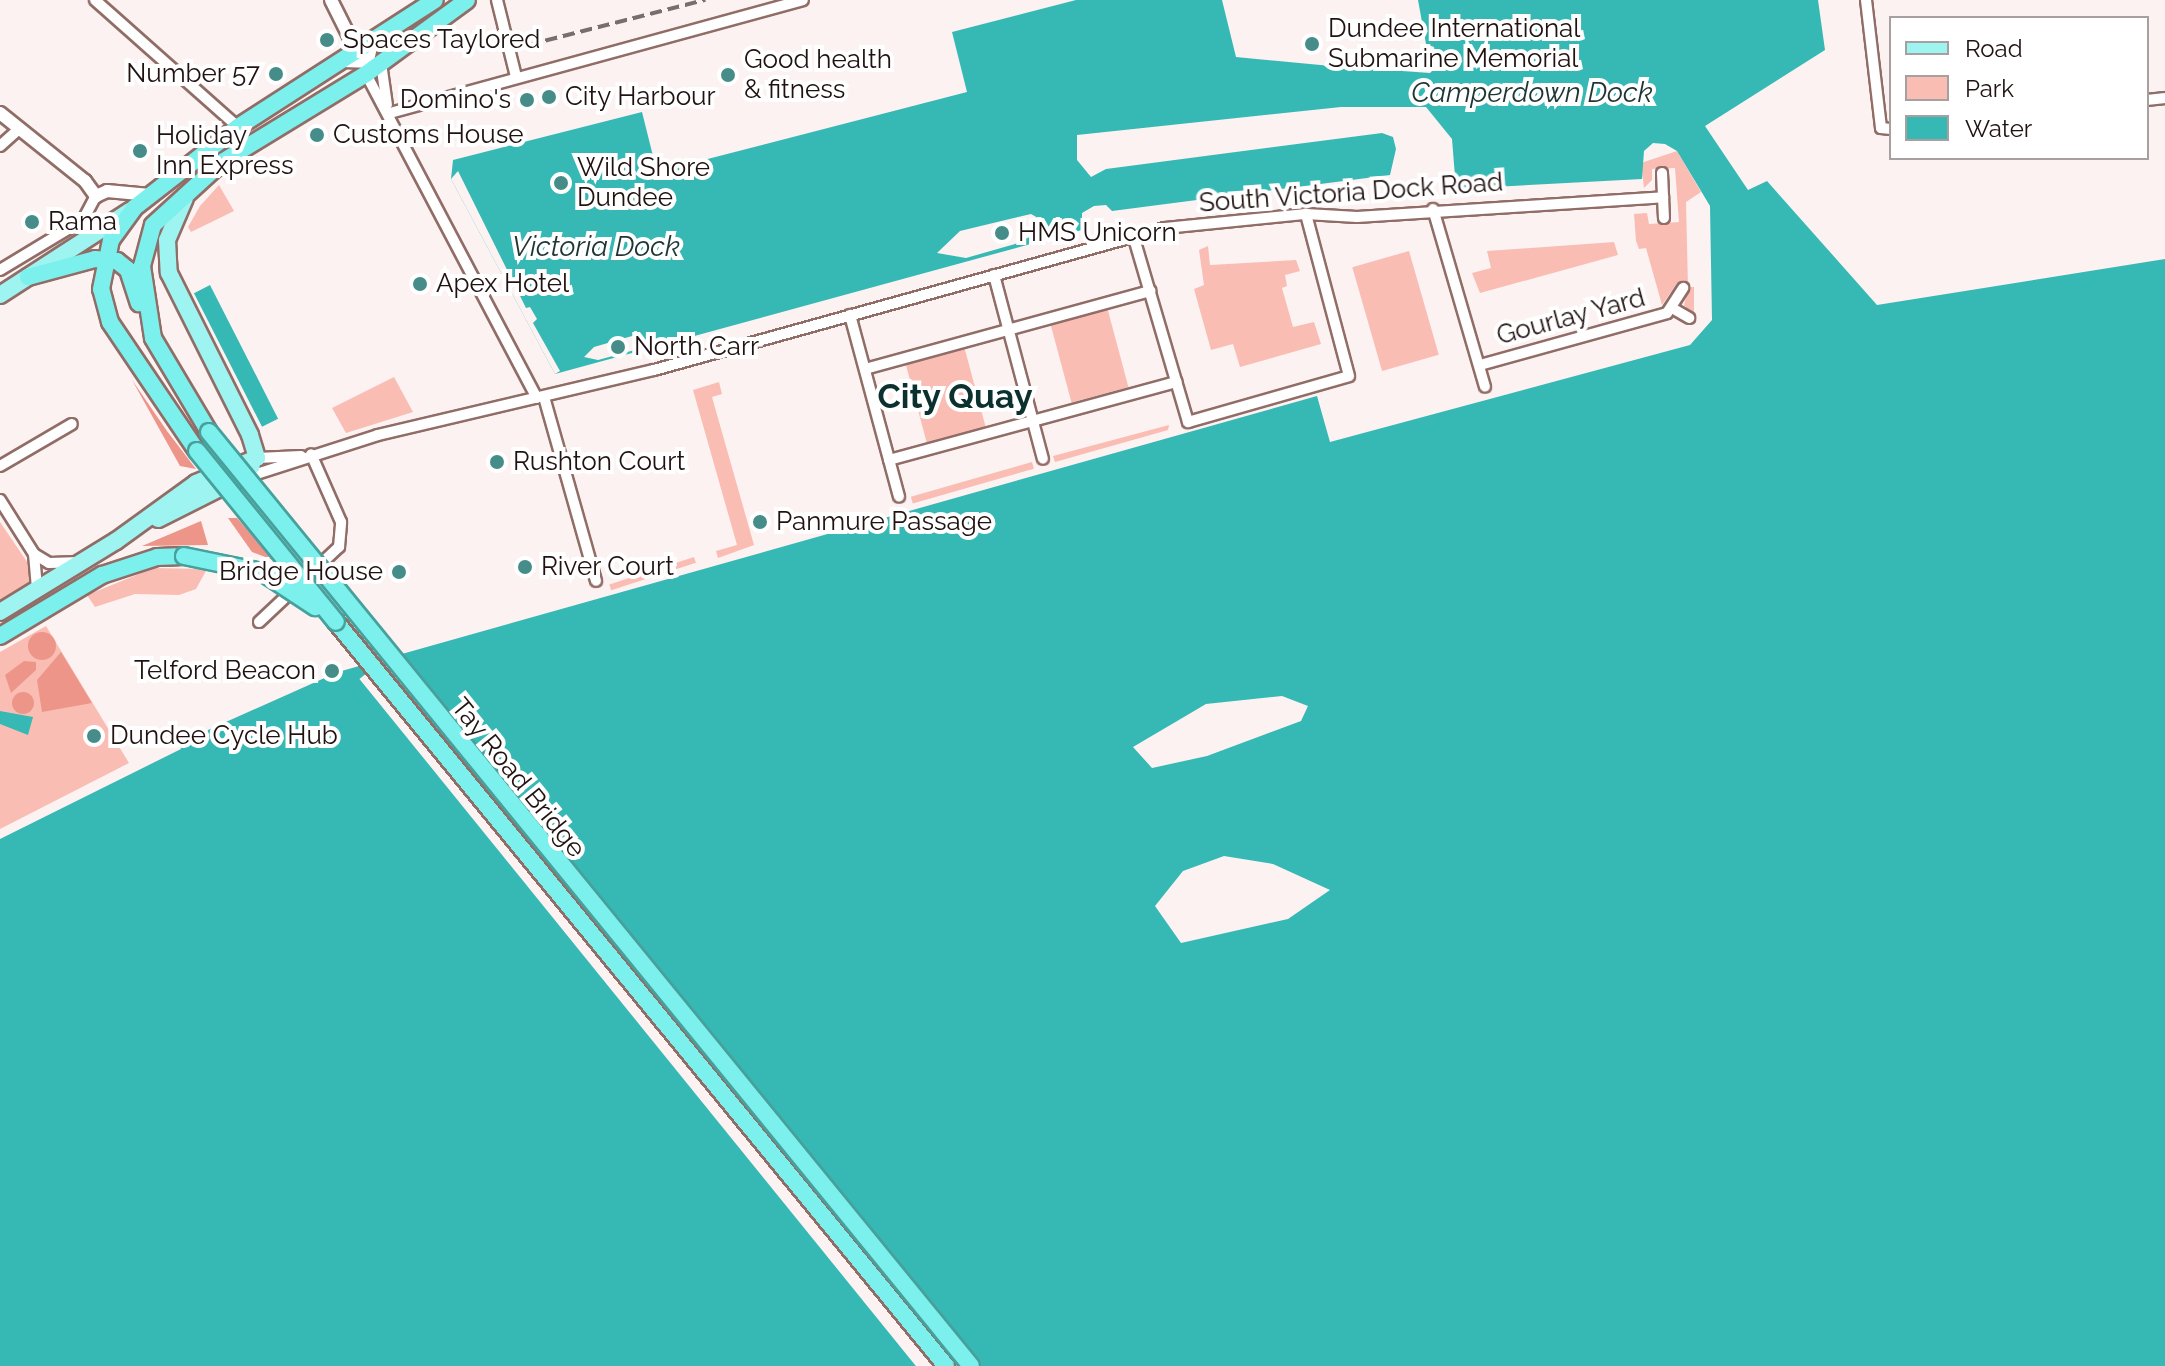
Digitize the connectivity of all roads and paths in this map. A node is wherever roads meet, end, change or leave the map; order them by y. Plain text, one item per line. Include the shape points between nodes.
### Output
1 (95, 0) edge
2 (331, 0) edge
3 (435, 0) edge
4 (467, 0) edge
5 (497, 0) edge
6 (803, 0) edge
7 (1866, 0) edge
8 (345, 59) junction
9 (372, 60) junction
10 (516, 77) junction
11 (388, 109) junction
12 (0, 113) edge
13 (238, 127) junction
14 (1889, 129) edge
15 (18, 130) junction
16 (0, 146) edge
17 (1662, 173) dead end
18 (190, 190) junction
19 (150, 195) junction
20 (96, 196) junction
21 (1663, 197) junction
22 (134, 208) junction
23 (1433, 209) junction
24 (1306, 214) junction
25 (1664, 218) dead end
26 (1133, 235) junction
27 (105, 259) junction
28 (0, 270) edge
29 (994, 275) junction
30 (28, 277) junction
31 (1683, 288) dead end
32 (1151, 291) junction
33 (0, 295) edge
34 (1672, 308) junction
35 (850, 315) junction
36 (1689, 318) dead end
37 (1009, 330) junction
38 (153, 338) junction
39 (1480, 365) junction
40 (865, 369) junction
41 (1177, 382) junction
42 (1485, 387) dead end
43 (540, 398) junction
44 (1033, 421) junction
45 (72, 424) dead end
46 (307, 455) junction
47 (257, 458) junction
48 (1043, 459) dead end
49 (889, 460) junction
50 (0, 466) edge
51 (234, 481) junction
52 (899, 497) dead end
53 (0, 500) edge
54 (116, 541) junction
55 (34, 554) junction
56 (86, 560) junction
57 (596, 581) dead end
58 (37, 591) junction
59 (0, 612) edge
60 (259, 622) dead end
61 (336, 622) junction
62 (0, 636) edge
63 (946, 1366) edge
64 (971, 1366) edge

1 - 13 street
2 - 8 street via 350,38
3 - 9 highway
4 - 9 highway
5 - 10 street
6 - 10 street
7 - 14 street via 1881,128
8 - 9 highway
8 - 13 highway
9 - 11 street
9 - 11 street
9 - 18 highway, Tay Road Bridge
10 - 11 street
11 - 43 street
12 - 15 street
13 - 19 highway
15 - 16 street
15 - 20 street via 85,181
17 - 21 street
18 - 38 highway, Tay Road Bridge via 161,213 144,245 143,281
18 - 47 main road via 167,240 169,273
19 - 20 street via 107,191
19 - 22 highway
20 - 28 street via 83,220
21 - 23 street, South Victoria Dock Road
21 - 25 street
22 - 27 highway, Tay Road Bridge
22 - 30 main road
23 - 24 street, South Victoria Dock Road via 1357,217
23 - 39 street
24 - 26 street, South Victoria Dock Road
24 - 41 street via 1349,376 1188,422
26 - 29 street, South Victoria Dock Road
26 - 32 street
27 - 30 highway
27 - 38 highway via 128,270
27 - 61 highway, Tay Road Bridge, bridge via 101,289 110,322 197,451
29 - 35 street, South Victoria Dock Road
29 - 37 street
30 - 33 main road
31 - 34 street, Gourlay Yard
32 - 37 street
32 - 41 street
34 - 36 street, Gourlay Yard
34 - 39 street, Gourlay Yard
35 - 40 street
35 - 43 street, South Victoria Dock Road
37 - 40 street
37 - 44 street
38 - 64 highway, Tay Road Bridge, bridge via 209,432
39 - 42 street
40 - 49 street
41 - 44 street
43 - 46 street, South Victoria Dock Road
43 - 57 street
44 - 48 street
44 - 49 street
45 - 50 street
46 - 47 street, South Victoria Dock Road
46 - 51 street, South Victoria Dock Road
46 - 60 street via 341,522 339,547
47 - 51 main road
47 - 54 main road via 196,483
49 - 52 street
51 - 54 main road
53 - 55 street
54 - 56 main road
55 - 56 street via 49,563
55 - 58 street
56 - 58 main road
58 - 59 main road
61 - 62 highway, bridge via 262,572 184,556 157,557 102,575
61 - 63 highway, Tay Road Bridge

